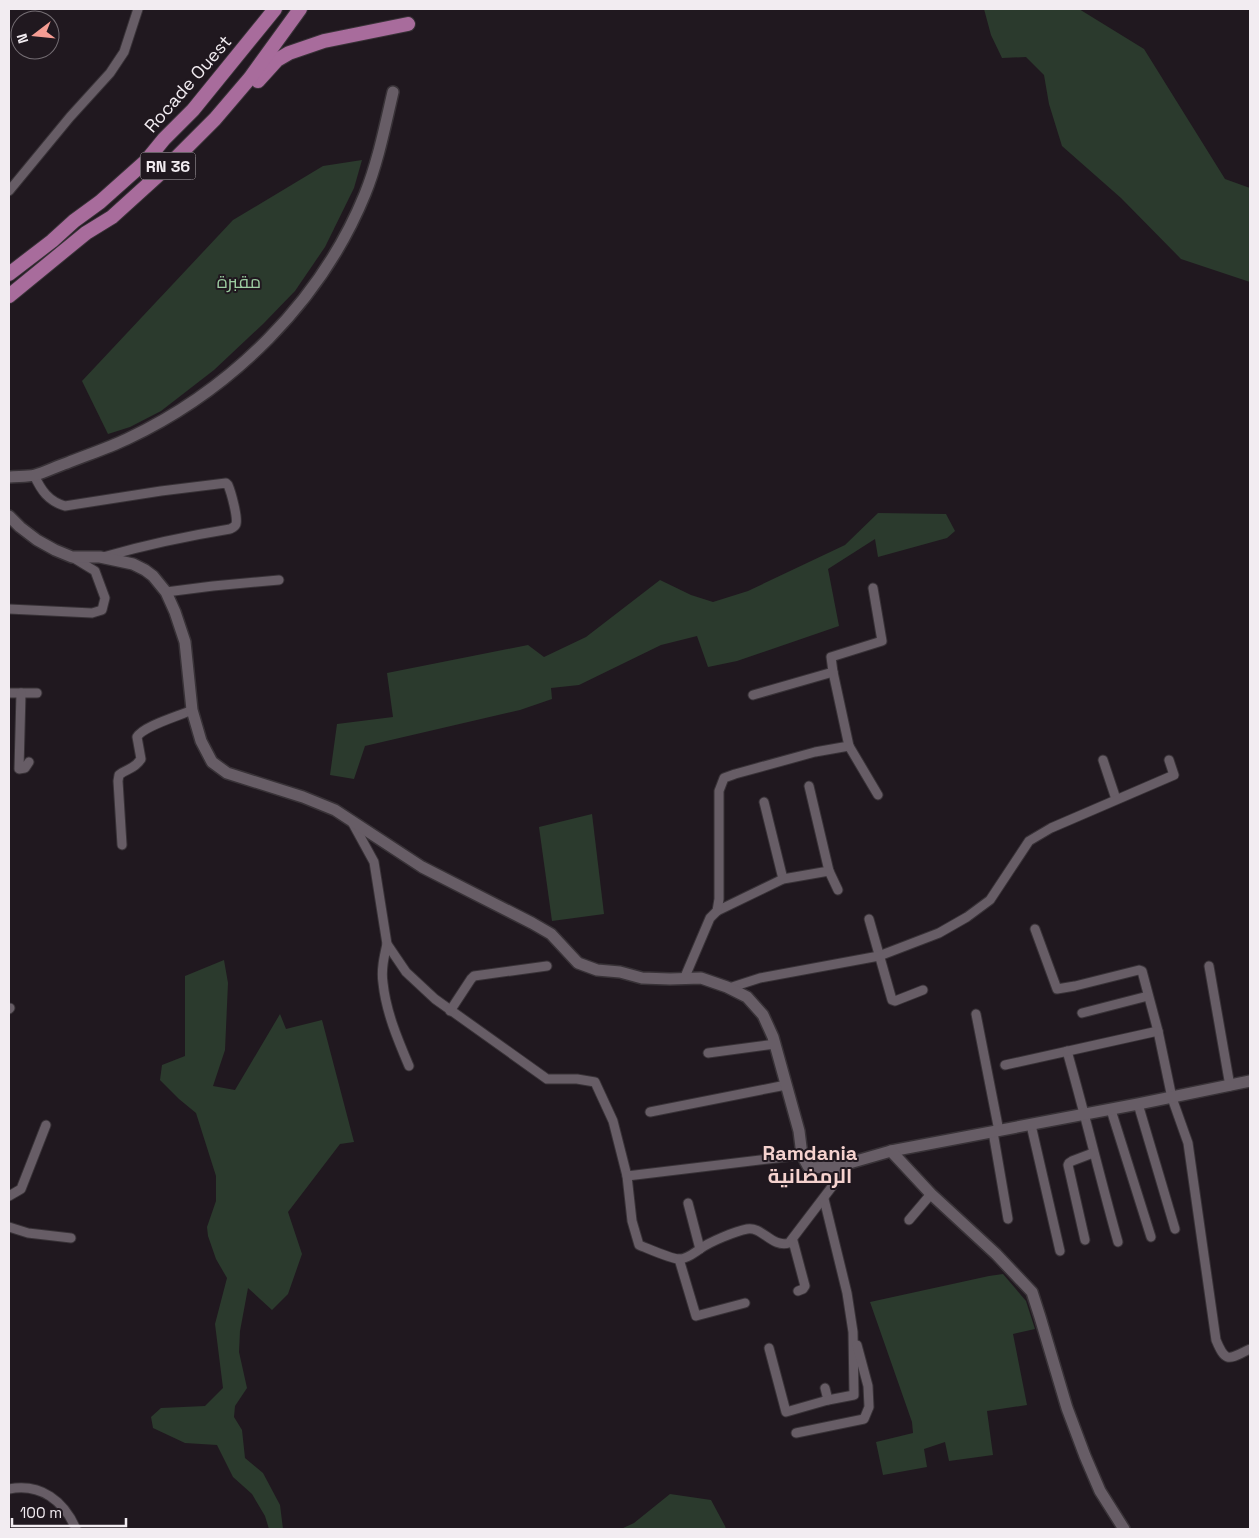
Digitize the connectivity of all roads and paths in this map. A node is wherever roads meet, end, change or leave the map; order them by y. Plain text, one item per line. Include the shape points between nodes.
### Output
1 (138, 9) edge
2 (262, 9) edge
3 (275, 9) edge
4 (300, 9) edge
5 (408, 24) dead end
6 (226, 70) junction
7 (392, 92) dead end
8 (9, 190) edge
9 (134, 197) junction
10 (9, 274) edge
11 (9, 296) edge
12 (34, 475) junction
13 (9, 477) edge
14 (9, 516) edge
15 (72, 557) junction
16 (100, 558) junction
17 (279, 580) dead end
18 (873, 588) dead end
19 (166, 592) junction
20 (9, 609) edge
21 (832, 672) junction
22 (37, 692) dead end
23 (9, 693) edge
24 (20, 693) junction
25 (754, 695) dead end
26 (192, 710) junction
27 (849, 746) junction
28 (1103, 760) dead end
29 (1169, 760) dead end
30 (29, 762) dead end
31 (809, 786) dead end
32 (878, 795) dead end
33 (1116, 799) junction
34 (764, 802) dead end
35 (351, 820) junction
36 (122, 845) dead end
37 (829, 871) junction
38 (782, 879) junction
39 (838, 890) dead end
40 (717, 911) junction
41 (868, 919) dead end
42 (1036, 929) dead end
43 (387, 944) junction
44 (879, 956) junction
45 (546, 966) dead end
46 (1209, 966) dead end
47 (684, 979) junction
48 (729, 988) junction
49 (923, 990) dead end
50 (1148, 996) junction
51 (450, 1010) junction
52 (1082, 1013) dead end
53 (976, 1014) dead end
54 (1158, 1031) junction
55 (775, 1044) junction
56 (1067, 1051) junction
57 (708, 1053) dead end
58 (1005, 1065) dead end
59 (409, 1066) dead end
60 (1250, 1081) edge
61 (786, 1085) junction
62 (1230, 1086) junction
63 (1172, 1098) junction
64 (1138, 1104) junction
65 (1111, 1110) junction
66 (650, 1112) dead end
67 (1085, 1114) junction
68 (46, 1125) dead end
69 (1031, 1125) junction
70 (996, 1132) junction
71 (891, 1151) junction
72 (1093, 1153) junction
73 (802, 1155) junction
74 (850, 1163) junction
75 (627, 1176) junction
76 (931, 1194) junction
77 (9, 1196) edge
78 (824, 1199) junction
79 (688, 1203) dead end
80 (1008, 1219) dead end
81 (909, 1220) dead end
82 (9, 1227) edge
83 (1175, 1229) dead end
84 (1151, 1237) dead end
85 (71, 1238) dead end
86 (1085, 1240) dead end
87 (793, 1241) junction
88 (1118, 1242) dead end
89 (700, 1249) junction
90 (1060, 1251) dead end
91 (679, 1259) junction
92 (798, 1291) dead end
93 (745, 1303) dead end
94 (853, 1332) junction
95 (769, 1348) dead end
96 (1250, 1349) edge
97 (825, 1388) dead end
98 (828, 1400) junction
99 (796, 1434) dead end
100 (9, 1489) edge
101 (76, 1529) edge
102 (1124, 1529) edge

1 - 8 street via 124,52 110,73
2 - 6 highway
3 - 6 highway, Rocade Ouest
4 - 9 highway, RN 36 via 250,78 215,119
5 - 9 highway via 324,41 277,60 179,168
6 - 10 highway, Rocade Ouest via 146,161
7 - 12 street via 365,194 329,262 306,297 283,322 250,356 208,391 175,412 110,447
9 - 11 highway, RN 36
12 - 13 street
12 - 16 street via 44,494 65,506 202,485 228,485 236,514 234,527
14 - 15 street via 37,540
15 - 16 street
15 - 20 street via 96,571 104,598 102,610 92,613
16 - 19 street via 133,564 153,576
17 - 19 street
18 - 21 street via 882,641 831,657
19 - 26 street via 185,642
21 - 25 street
21 - 27 street
22 - 24 street
23 - 24 street
24 - 30 street via 19,768 25,768
26 - 35 street via 206,752 218,768 227,774 303,797
26 - 36 street via 138,734 141,759 133,768 122,772 118,781
27 - 32 street
27 - 40 street via 815,752 724,778 719,790
28 - 33 street
29 - 33 street via 1174,775
31 - 37 street
33 - 44 street via 1029,841 990,900 967,917 939,933
34 - 38 street
35 - 43 street via 374,862
35 - 47 street via 422,867 551,934 578,963 642,978
37 - 38 street
37 - 39 street
38 - 40 street
40 - 47 street via 710,918
41 - 44 street
42 - 50 street via 1057,989 1138,970 1142,971
43 - 51 street via 406,972
43 - 59 street via 382,982 394,1028
44 - 48 street via 760,978
44 - 49 street via 892,1000
45 - 51 street via 474,976
46 - 62 street
47 - 48 street via 701,978
48 - 55 street via 747,997 763,1015
50 - 52 street
50 - 54 street
51 - 75 street via 547,1079 595,1082 613,1120
53 - 70 street
54 - 56 street
54 - 63 street
55 - 57 street
55 - 61 street
56 - 58 street
56 - 67 street
60 - 62 street
61 - 66 street
61 - 73 street
62 - 63 street
63 - 64 street
63 - 96 street via 1188,1143 1216,1340 1225,1357 1234,1357
64 - 65 street
64 - 83 street
65 - 67 street
65 - 84 street
67 - 69 street
67 - 72 street
68 - 77 street via 21,1189
69 - 70 street
69 - 90 street
70 - 71 street
70 - 80 street
71 - 74 street
71 - 76 street
72 - 86 street via 1068,1165
72 - 88 street
73 - 74 street via 812,1168
73 - 75 street
74 - 78 street
75 - 91 street via 632,1221 639,1245
76 - 81 street
76 - 102 street via 1032,1292 1085,1456 1100,1492
78 - 87 street
78 - 94 street
79 - 89 street
82 - 85 street via 28,1234
87 - 89 street via 782,1245 750,1228
87 - 92 street via 805,1286
89 - 91 street
91 - 93 street via 696,1316
94 - 98 street via 854,1394
94 - 99 street via 868,1386 869,1407 864,1419
95 - 98 street via 786,1412
97 - 98 street
100 - 101 street via 27,1488 43,1492 59,1502

